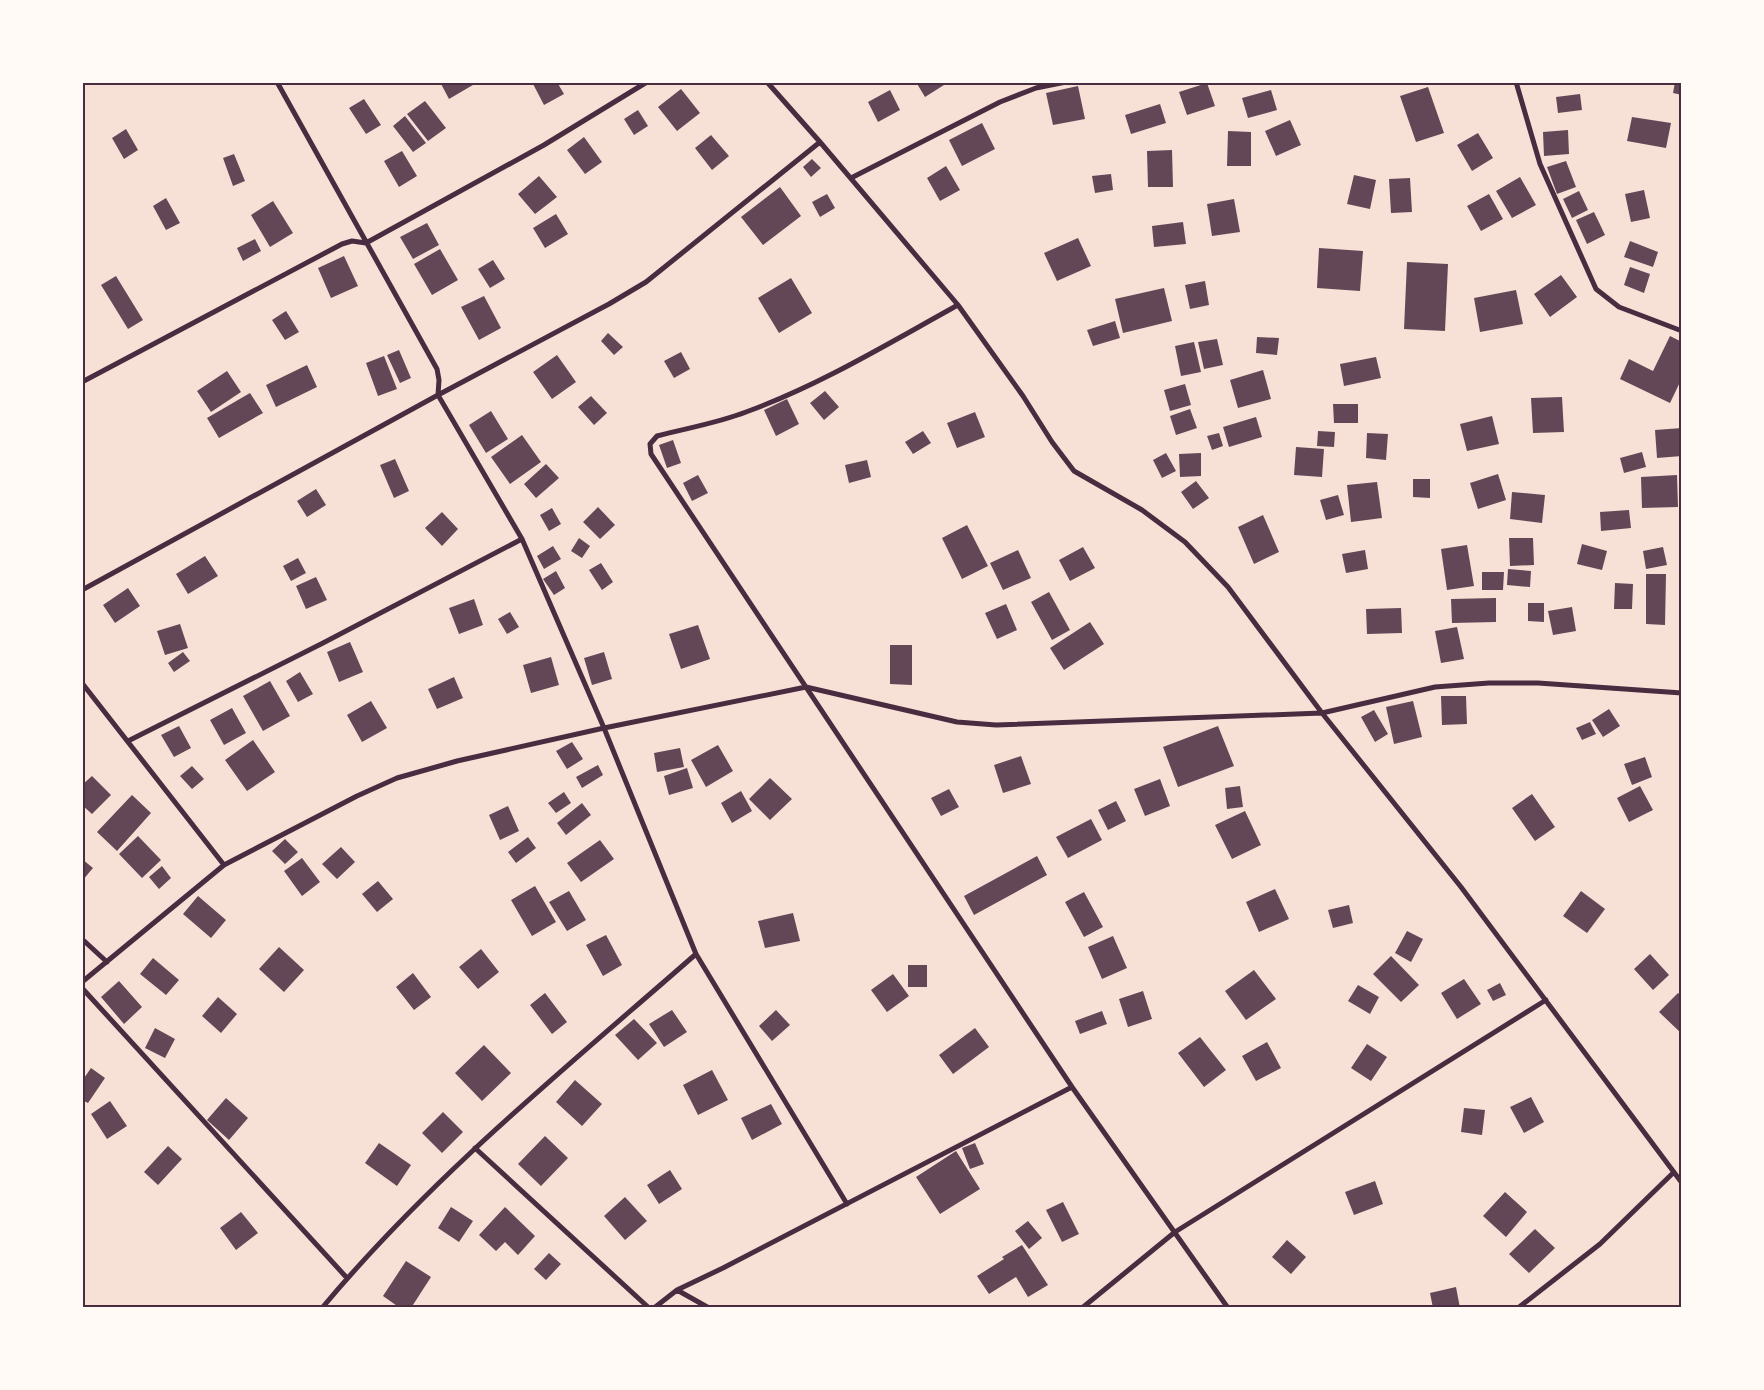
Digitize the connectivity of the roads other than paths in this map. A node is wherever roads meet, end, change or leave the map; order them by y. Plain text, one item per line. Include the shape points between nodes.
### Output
1 (277, 82) edge
2 (647, 82) edge
3 (767, 82) edge
4 (1066, 82) edge
5 (1516, 82) edge
6 (820, 142) junction
7 (851, 178) junction
8 (366, 242) junction
9 (958, 305) junction
10 (1682, 331) edge
11 (82, 382) edge
12 (438, 395) junction
13 (522, 539) junction
14 (82, 590) edge
15 (82, 683) edge
16 (806, 687) junction
17 (1682, 693) edge
18 (1322, 713) junction
19 (604, 728) junction
20 (128, 741) junction
21 (224, 865) junction
22 (82, 939) edge
23 (696, 954) junction
24 (107, 962) junction
25 (82, 982) edge
26 (82, 988) edge
27 (1546, 1000) junction
28 (1072, 1087) junction
29 (475, 1148) junction
30 (1673, 1174) junction
31 (1682, 1183) edge
32 (847, 1204) junction
33 (1175, 1232) junction
34 (347, 1278) junction
35 (677, 1290) junction
36 (322, 1308) edge
37 (649, 1308) edge
38 (654, 1308) edge
39 (709, 1308) edge
40 (1082, 1308) edge
41 (1228, 1308) edge
42 (1518, 1308) edge

1 - 8 street
2 - 8 street via 544,145
3 - 6 street
4 - 7 street via 1036,88 1000,102
5 - 10 street via 1540,164 1596,289 1619,307
6 - 7 street
6 - 12 street via 646,282
7 - 9 street
8 - 11 street via 342,244
8 - 12 street via 436,369
9 - 16 street via 786,396 745,413 657,436 650,444 651,454
9 - 18 street via 1074,471 1142,510 1185,542 1228,588
12 - 13 street
12 - 14 street
13 - 19 street
13 - 20 street
15 - 20 street
16 - 18 street via 957,722 996,724
16 - 19 street
16 - 28 street
17 - 18 street via 1538,683 1489,683 1435,687
18 - 27 street via 1461,887
19 - 21 street via 397,778
19 - 23 street
20 - 21 street
21 - 24 street
22 - 24 street
23 - 29 street
23 - 32 street
24 - 25 street
26 - 34 street
27 - 30 street
27 - 33 street
28 - 32 street
28 - 33 street
29 - 34 street via 421,1199
29 - 37 street
30 - 31 street
30 - 42 street via 1600,1244
32 - 35 street
33 - 40 street
33 - 41 street
34 - 36 street
35 - 38 street
35 - 39 street

